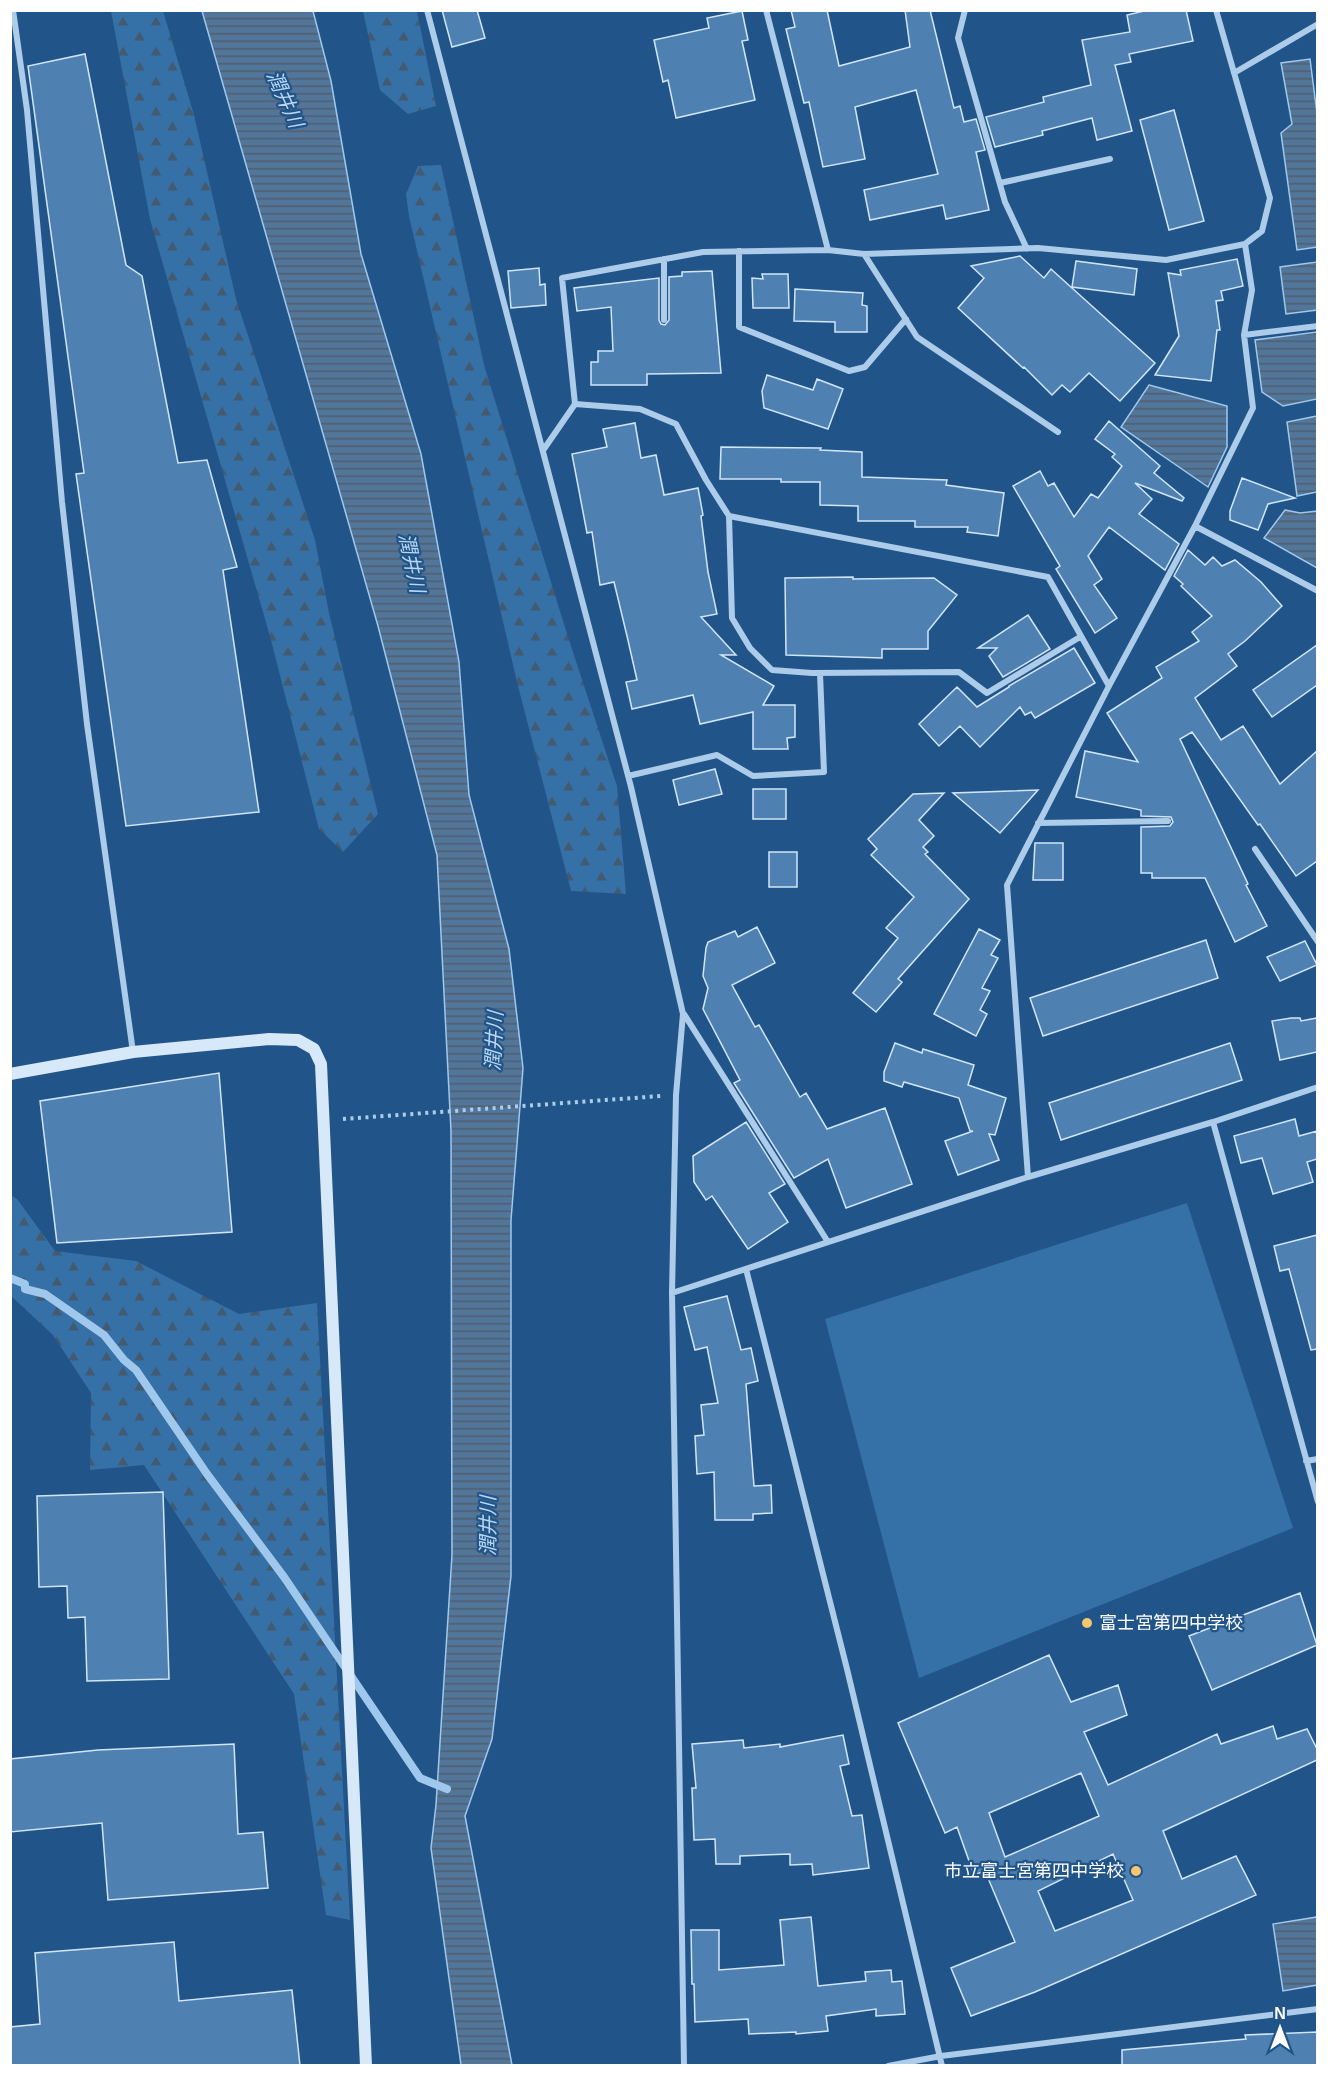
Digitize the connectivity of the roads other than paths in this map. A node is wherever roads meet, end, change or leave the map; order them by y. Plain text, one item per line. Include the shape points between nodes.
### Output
1 (13, 10) edge
2 (427, 10) edge
3 (766, 10) edge
4 (965, 10) edge
5 (1216, 10) edge
6 (1317, 24) edge
7 (1234, 73) junction
8 (1110, 159) dead end
9 (1000, 183) junction
10 (1245, 244) junction
11 (828, 249) junction
12 (1027, 249) junction
13 (740, 251) junction
14 (864, 254) junction
15 (664, 259) junction
16 (664, 320) dead end
17 (906, 320) junction
18 (1317, 326) edge
19 (1244, 335) junction
20 (576, 404) junction
21 (1058, 432) dead end
22 (544, 448) junction
23 (729, 516) junction
24 (1195, 526) junction
25 (1317, 591) edge
26 (1080, 637) junction
27 (820, 673) junction
28 (1109, 686) junction
29 (628, 776) junction
30 (1168, 821) dead end
31 (1038, 823) junction
32 (1255, 849) dead end
33 (1317, 942) edge
34 (684, 1014) junction
35 (133, 1053) junction
36 (10, 1074) edge
37 (1317, 1087) edge
38 (1214, 1122) junction
39 (1028, 1177) junction
40 (828, 1242) junction
41 (746, 1269) junction
42 (672, 1293) junction
43 (1317, 1459) edge
44 (1306, 1461) junction
45 (1317, 1502) edge
46 (1317, 2008) edge
47 (942, 2056) junction
48 (366, 2066) edge
49 (684, 2066) edge
50 (888, 2066) edge
51 (942, 2066) edge

1 - 35 street via 27,110 62,502 87,724
2 - 22 street
3 - 11 street
4 - 9 street via 958,38
5 - 7 street
6 - 7 street
7 - 10 street via 1270,198 1262,231
8 - 9 street
9 - 12 street
10 - 12 street via 1166,260
10 - 19 street via 1252,290
11 - 13 street
11 - 14 street
12 - 14 street
13 - 15 street
13 - 17 street via 740,327 849,371 865,367
14 - 17 street
15 - 16 street
15 - 20 street via 562,278
17 - 21 street via 917,337
18 - 19 street
19 - 24 street via 1253,408
20 - 22 street
20 - 23 street via 640,409 676,424
22 - 29 street
23 - 26 street via 1048,577
23 - 27 street via 732,618 750,648 772,670
24 - 25 street
24 - 28 street
26 - 27 street via 987,693 959,672
26 - 28 street
27 - 29 street via 824,772 753,776 717,755
28 - 31 street
29 - 34 street
30 - 31 street
31 - 39 street via 1007,885
32 - 33 street
34 - 40 street
34 - 42 street via 676,1095
35 - 36 street
35 - 48 street via 269,1039 298,1040 314,1049 321,1064
37 - 38 street
38 - 39 street
38 - 44 street
39 - 40 street
40 - 41 street
41 - 42 street
41 - 47 street
42 - 49 street
43 - 44 street
44 - 45 street
46 - 47 street
47 - 50 street
47 - 51 street

